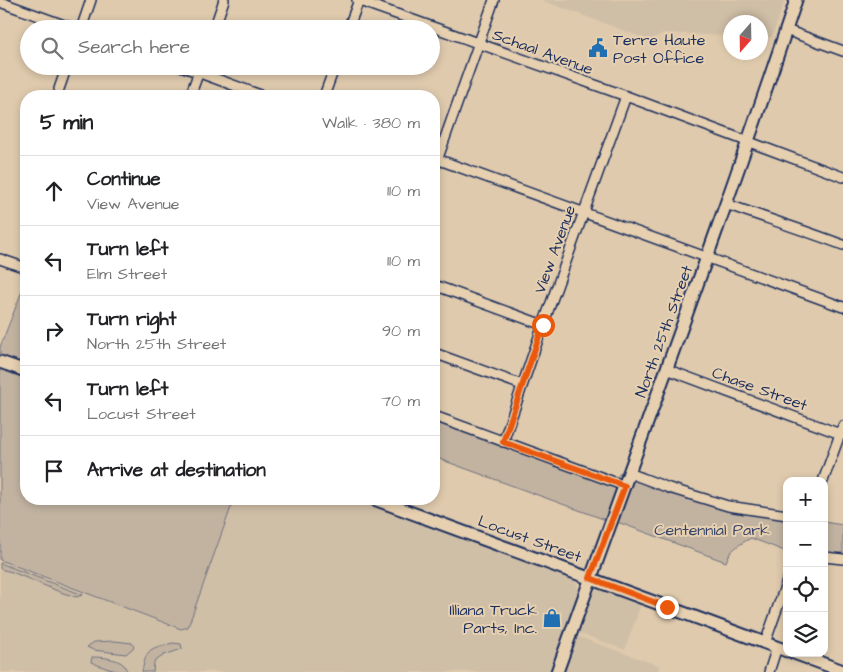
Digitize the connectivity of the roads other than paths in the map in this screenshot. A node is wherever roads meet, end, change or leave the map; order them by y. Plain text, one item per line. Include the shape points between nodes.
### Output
1 (91, 0) edge
2 (224, 0) edge
3 (358, 0) edge
4 (494, 0) edge
5 (796, 0) edge
6 (0, 2) edge
7 (50, 20) edge
8 (84, 20) edge
9 (217, 20) edge
10 (351, 20) edge
11 (413, 20) edge
12 (440, 30) edge
13 (786, 30) junction
14 (479, 44) junction
15 (843, 51) edge
16 (65, 75) edge
17 (198, 75) edge
18 (214, 75) edge
19 (332, 75) edge
20 (59, 90) dead end
21 (192, 90) edge
22 (249, 90) edge
23 (326, 90) edge
24 (626, 96) junction
25 (747, 141) junction
26 (440, 148) edge
27 (440, 160) edge
28 (843, 177) edge
29 (726, 204) junction
30 (584, 212) junction
31 (843, 245) edge
32 (708, 258) junction
33 (0, 259) edge
34 (20, 266) edge
35 (440, 287) edge
36 (843, 307) edge
37 (543, 325) junction
38 (440, 354) edge
39 (0, 362) edge
40 (20, 369) edge
41 (666, 369) junction
42 (522, 385) junction
43 (440, 418) edge
44 (842, 432) edge
45 (503, 442) junction
46 (629, 473) junction
47 (824, 477) edge
48 (625, 486) junction
49 (390, 505) edge
50 (783, 515) edge
51 (828, 557) edge
52 (843, 559) edge
53 (590, 578) junction
54 (783, 593) edge
55 (765, 643) junction
56 (782, 649) edge
57 (805, 657) edge
58 (843, 671) edge
59 (557, 672) edge
60 (769, 672) edge

1 - 8 street
2 - 9 street
3 - 10 street
3 - 11 street, Schaal Avenue
4 - 14 street
5 - 13 street, North 25th Street
6 - 7 street
12 - 14 street, Schaal Avenue
13 - 15 street
13 - 25 street, North 25th Street
14 - 24 street, Schaal Avenue
14 - 26 street
16 - 20 street
17 - 21 street
18 - 22 street
19 - 23 street
24 - 25 street, Schaal Avenue
24 - 30 street, View Avenue
25 - 28 street, Schaal Avenue
25 - 29 street, North 25th Street
27 - 30 street
29 - 31 street
29 - 32 street, North 25th Street
30 - 32 street
30 - 37 street, View Avenue
32 - 36 street
32 - 41 street, North 25th Street
33 - 34 street
35 - 37 street
37 - 42 street, View Avenue
38 - 42 street
39 - 40 street
41 - 44 street, Chase Street
41 - 46 street, North 25th Street
42 - 45 street, View Avenue
43 - 45 street
44 - 47 street
45 - 48 street
46 - 48 street, North 25th Street
46 - 50 street via 728,506
48 - 53 street, North 25th Street
49 - 53 street, Locust Street
51 - 52 street
53 - 55 street, Locust Street
53 - 59 street, North 25th Street
54 - 55 street
55 - 56 street, Locust Street
56 - 60 street
57 - 58 street

